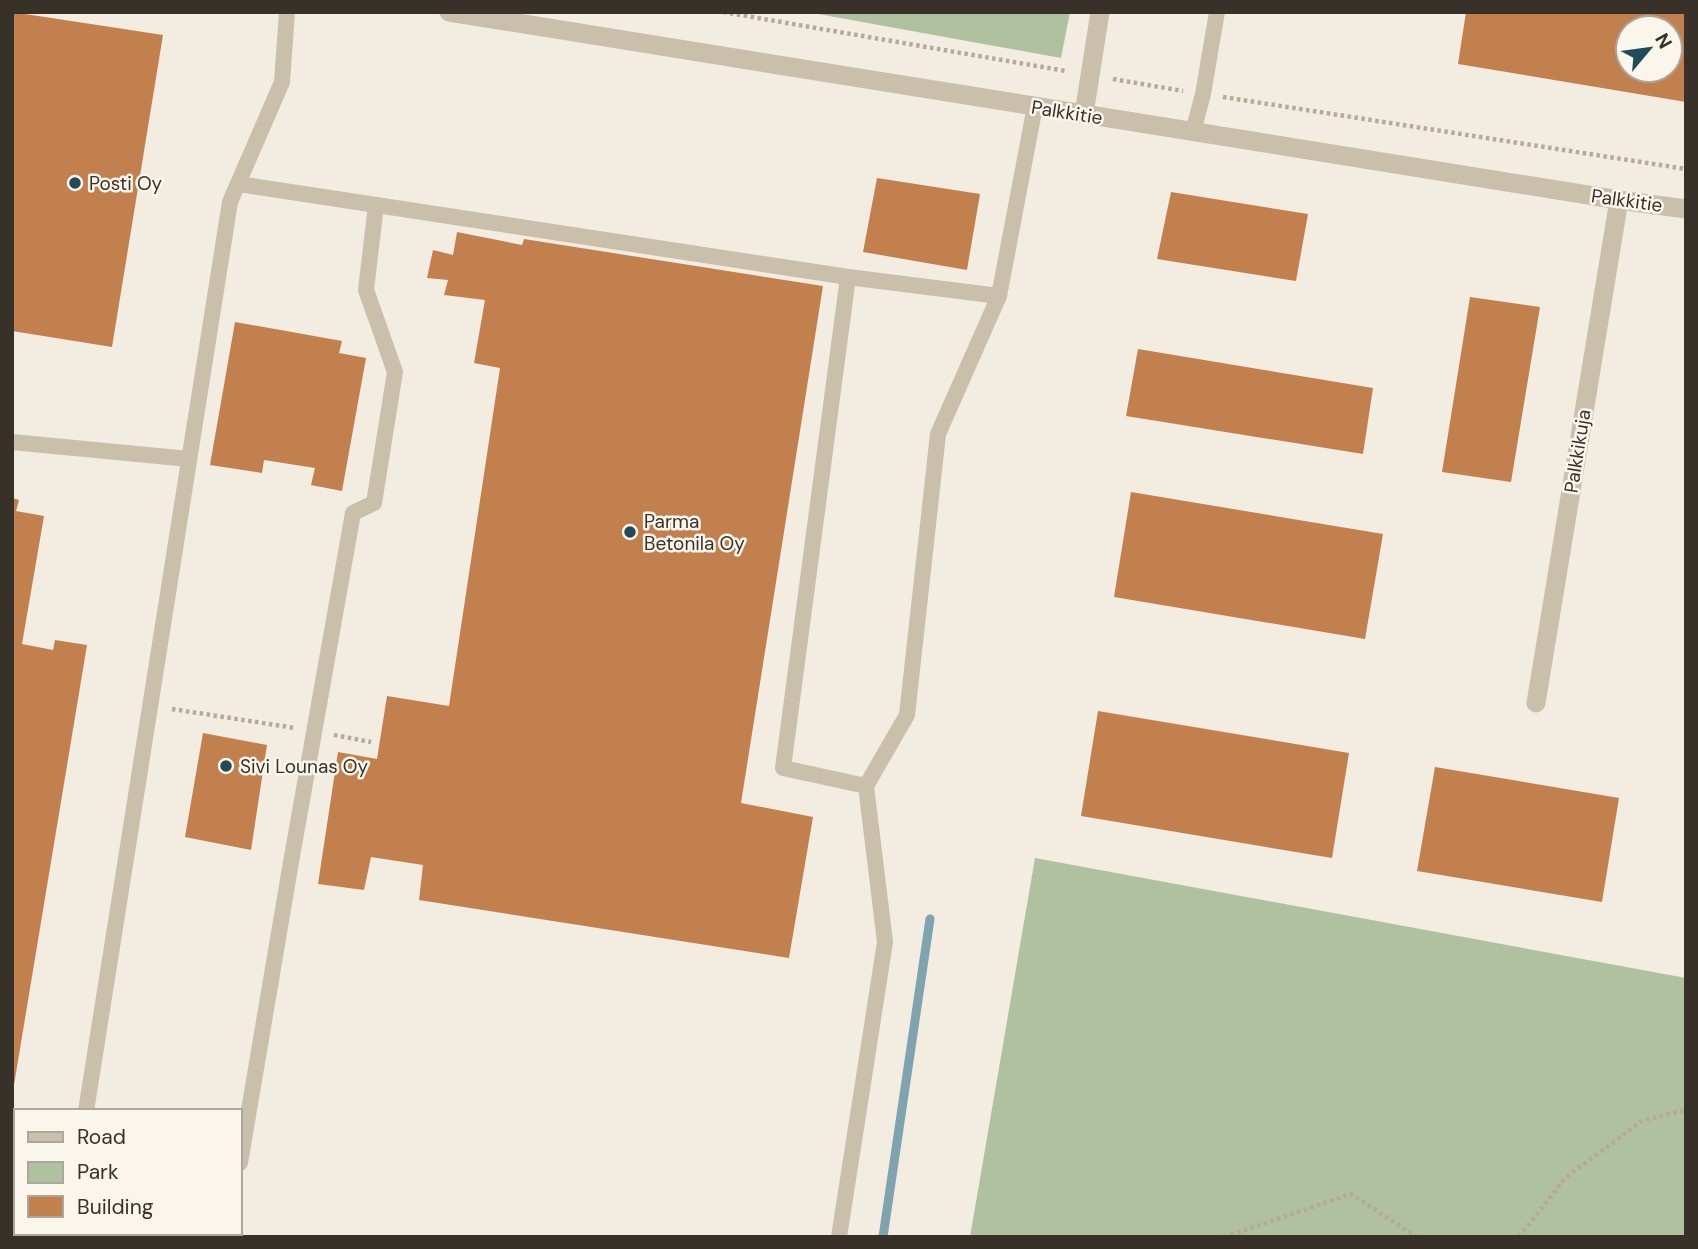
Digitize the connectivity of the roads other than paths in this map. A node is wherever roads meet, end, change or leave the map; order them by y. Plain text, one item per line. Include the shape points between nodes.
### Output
1 (287, 12) edge
2 (449, 12) edge
3 (1100, 12) edge
4 (1217, 12) edge
5 (1035, 106) junction
6 (1084, 114) junction
7 (1193, 132) junction
8 (239, 184) junction
9 (1619, 200) junction
10 (376, 205) junction
11 (1686, 209) edge
12 (848, 277) junction
13 (999, 296) junction
14 (12, 442) edge
15 (189, 458) junction
16 (1536, 703) dead end
17 (866, 786) junction
18 (86, 1109) edge
19 (242, 1151) edge
20 (839, 1237) edge

1 - 8 lane via 282,82
2 - 5 street, Palkkitie
3 - 6 street
4 - 7 lane
5 - 6 street, Palkkitie
5 - 13 lane
6 - 7 street, Palkkitie
7 - 9 street, Palkkitie
8 - 10 lane
8 - 15 lane via 230,202
9 - 11 street, Palkkitie
9 - 16 street, Palkkikuja
10 - 12 lane
10 - 19 lane via 366,290 395,372 374,503 353,513
12 - 13 lane
12 - 17 lane via 783,768
13 - 17 lane via 938,433 907,715
14 - 15 lane
15 - 18 lane
17 - 20 lane via 885,942

